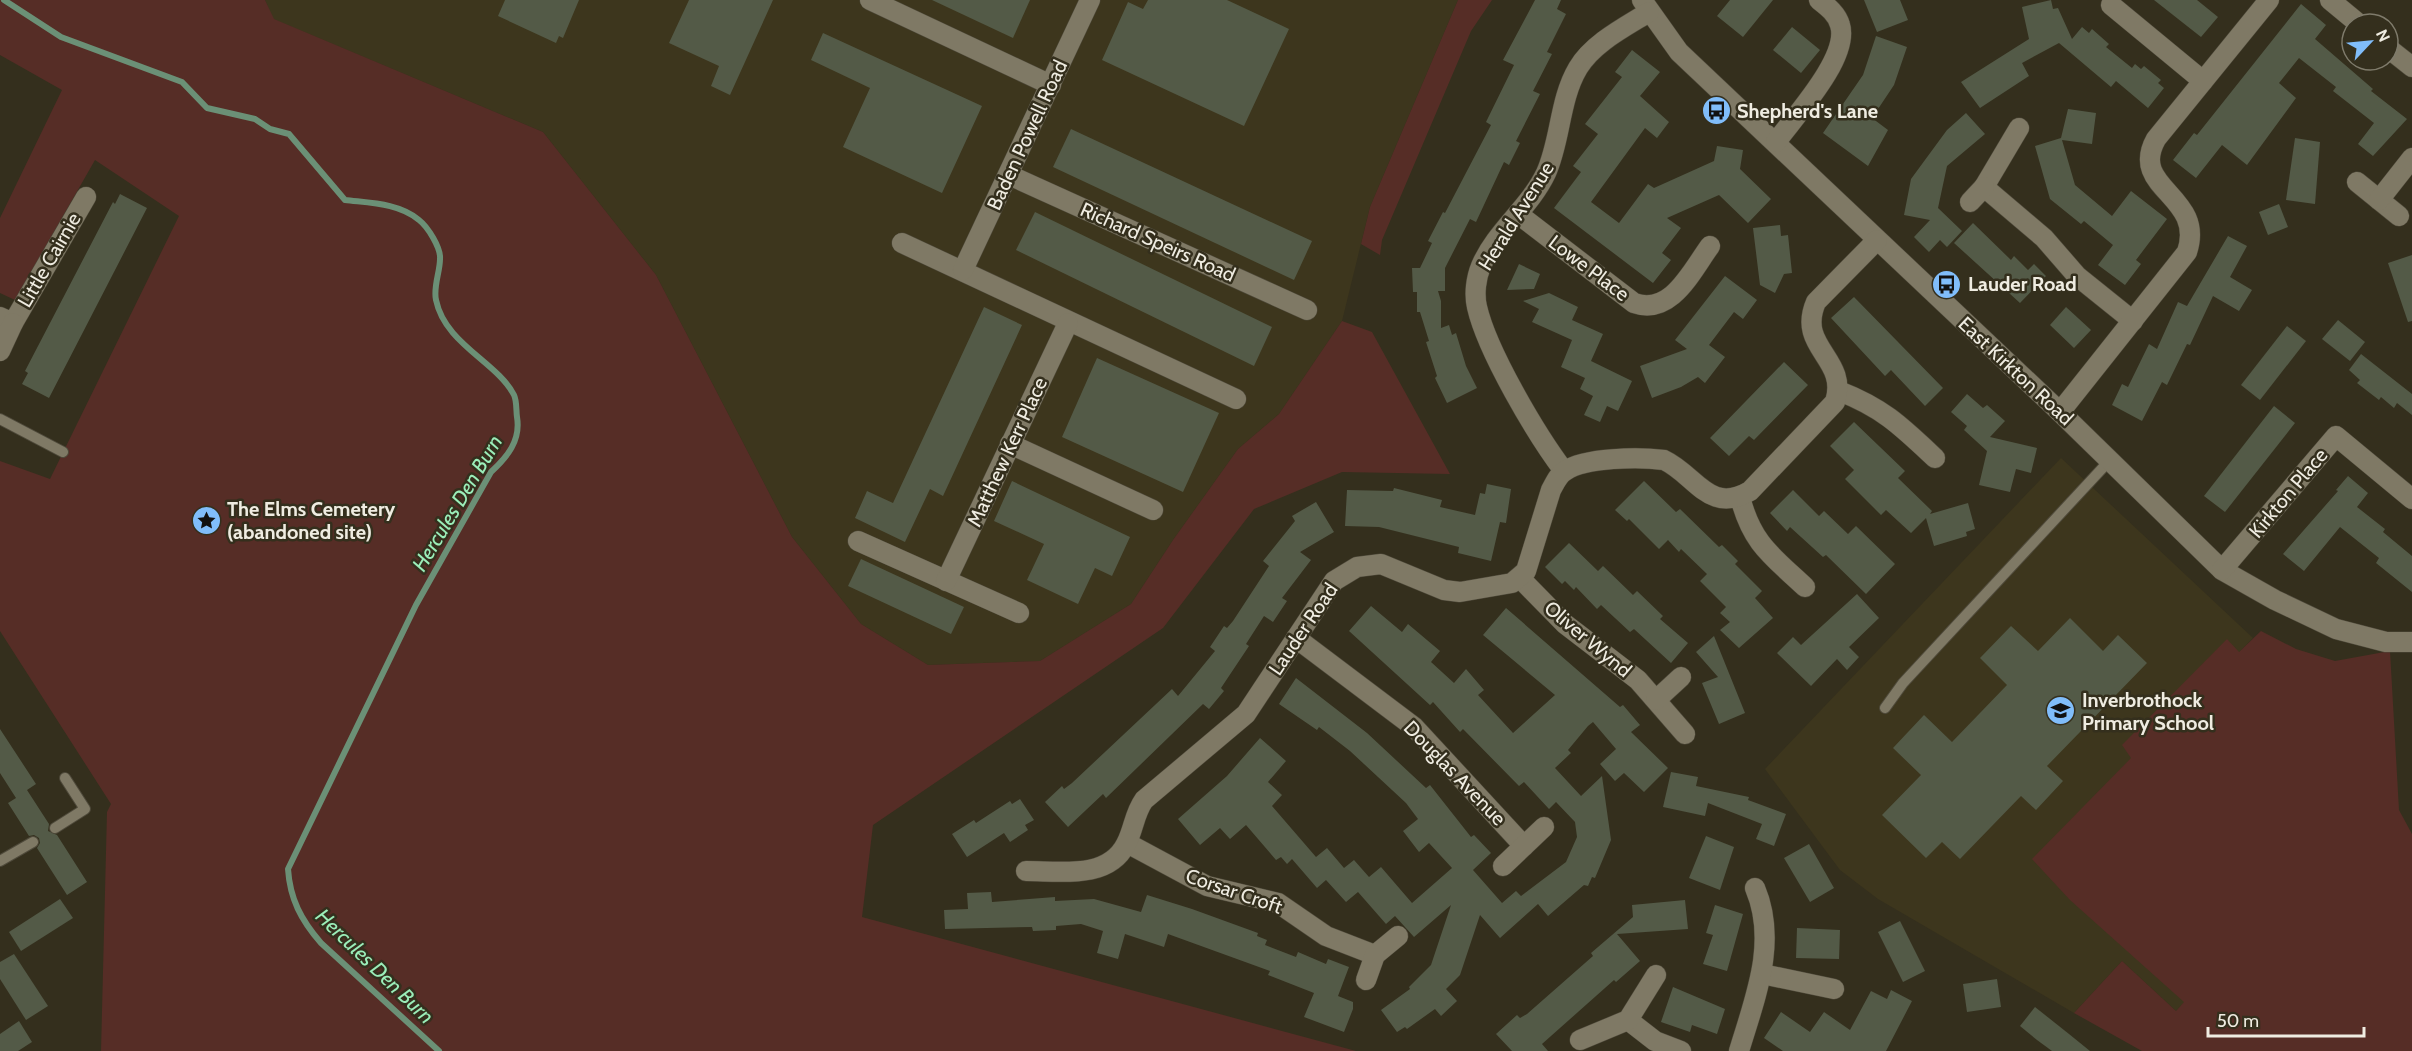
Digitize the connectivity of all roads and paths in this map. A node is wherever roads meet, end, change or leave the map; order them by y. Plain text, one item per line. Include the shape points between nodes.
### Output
1 (870, 0) edge
2 (1090, 0) edge
3 (1819, 0) edge
4 (2269, 0) edge
5 (2330, 0) edge
6 (2111, 5) dead end
7 (1645, 6) edge
8 (2344, 12) edge
9 (2400, 58) edge
10 (2412, 67) edge
11 (2203, 81) junction
12 (1051, 85) junction
13 (2019, 128) dead end
14 (1776, 142) junction
15 (2412, 158) edge
16 (1010, 175) junction
17 (2357, 182) dead end
18 (1984, 187) junction
19 (86, 197) dead end
20 (2379, 200) junction
21 (1970, 202) dead end
22 (1518, 214) junction
23 (2399, 216) dead end
24 (1877, 240) junction
25 (902, 243) dead end
26 (1710, 246) dead end
27 (963, 270) junction
28 (1307, 310) dead end
29 (6, 320) edge
30 (2133, 321) junction
31 (1068, 323) junction
32 (0, 351) edge
33 (1839, 391) junction
34 (1236, 399) dead end
35 (2060, 412) junction
36 (0, 419) edge
37 (1010, 444) junction
38 (63, 452) dead end
39 (1935, 458) dead end
40 (2110, 460) junction
41 (1564, 471) junction
42 (1740, 497) junction
43 (2412, 499) edge
44 (1153, 510) dead end
45 (858, 541) dead end
46 (2222, 570) junction
47 (1521, 578) junction
48 (946, 581) junction
49 (1805, 587) dead end
50 (1019, 613) dead end
51 (1296, 638) junction
52 (2412, 642) edge
53 (1681, 677) dead end
54 (1656, 700) junction
55 (1885, 708) dead end
56 (1685, 734) dead end
57 (65, 778) dead end
58 (1544, 827) dead end
59 (55, 828) dead end
60 (33, 842) dead end
61 (1127, 843) junction
62 (1524, 846) junction
63 (0, 861) edge
64 (1503, 866) dead end
65 (1026, 871) dead end
66 (1755, 888) dead end
67 (1398, 936) dead end
68 (1375, 955) junction
69 (1762, 974) junction
70 (1656, 975) dead end
71 (1366, 980) dead end
72 (1834, 989) dead end
73 (1628, 1020) junction
74 (1580, 1040) dead end
75 (1681, 1051) edge
76 (1739, 1051) edge

1 - 12 street
2 - 12 street, Baden Powell Road
3 - 14 street via 1837,17 1842,40 1830,67
4 - 11 street
5 - 8 street
6 - 11 street
7 - 14 street, East Kirkton Road via 1679,52
7 - 22 street, Herald Avenue via 1579,67 1546,174
9 - 10 street
11 - 30 street via 2149,150 2153,174 2188,217 2191,239 2187,252
12 - 16 street, Baden Powell Road
13 - 18 street
14 - 24 street, East Kirkton Road
15 - 20 street
16 - 27 street, Baden Powell Road
16 - 28 street, Richard Speirs Road
17 - 20 street
18 - 21 street
18 - 30 street via 2044,238 2077,276
19 - 29 street, Little Cairnie
20 - 23 street
22 - 26 street, Lowe Place via 1634,303 1644,306 1673,296
22 - 41 street, Herald Avenue via 1481,266 1476,305 1485,333 1509,380
24 - 33 street via 1816,302 1812,313 1813,338 1834,368
24 - 35 street, East Kirkton Road
25 - 27 street
27 - 31 street
29 - 32 street, Little Cairnie
30 - 35 street
31 - 34 street
31 - 37 street, Matthew Kerr Place
33 - 39 street via 1869,402 1893,418
33 - 42 street via 1829,410
35 - 40 street, East Kirkton Road
36 - 38 lane
37 - 44 street
37 - 48 street, Matthew Kerr Place
40 - 46 street, East Kirkton Road
40 - 55 lane via 1902,683
41 - 42 street via 1587,462 1664,460 1710,495 1723,499
41 - 47 street via 1551,490
42 - 49 street via 1746,522 1755,537
43 - 46 street, Kirkton Place via 2336,436
45 - 48 street
46 - 52 street, East Kirkton Road via 2336,629 2386,642
47 - 51 street, Lauder Road via 1460,592 1444,590 1381,564 1357,567 1334,581
47 - 54 street, Oliver Wynd via 1565,624 1622,666
48 - 50 street
51 - 61 street, Lauder Road via 1246,714 1144,800 1136,812
51 - 62 street, Douglas Avenue via 1414,728
53 - 54 street
54 - 56 street, Oliver Wynd
57 - 59 lane via 85,809
58 - 62 street
60 - 63 lane
61 - 65 street via 1102,867
61 - 68 street, Corsar Croft via 1207,886 1278,903 1326,936
62 - 64 street
66 - 69 street via 1766,922
67 - 68 street
68 - 71 street
69 - 72 street
69 - 76 street
70 - 73 street
73 - 74 street
73 - 75 street via 1655,1041

